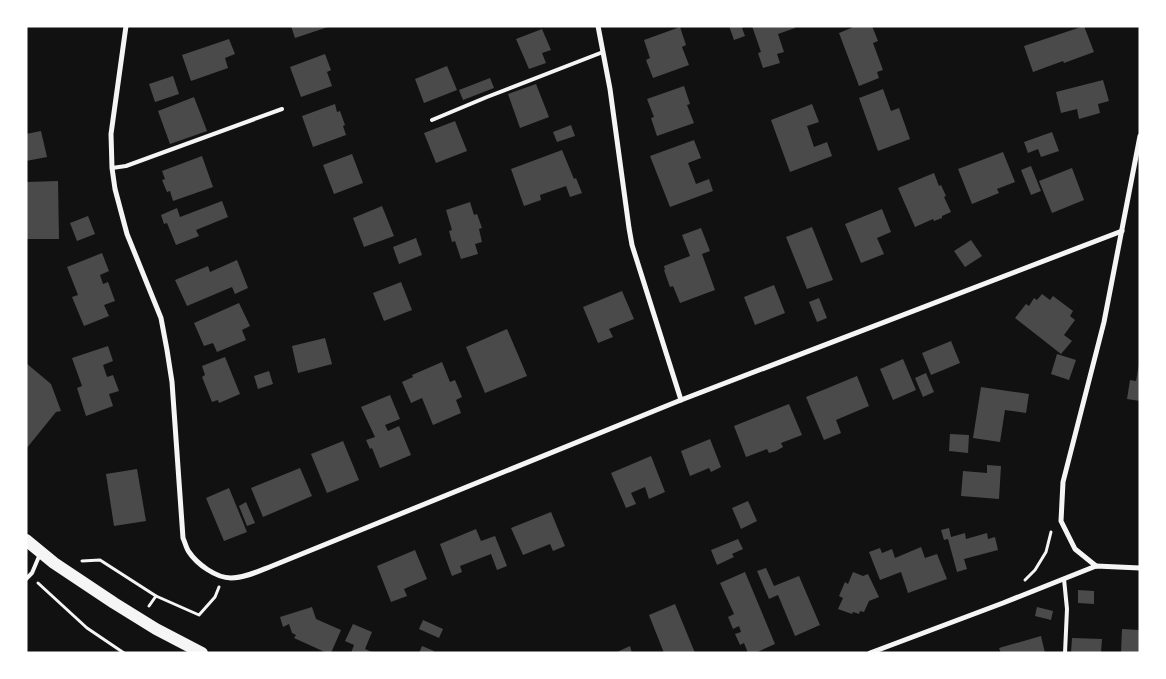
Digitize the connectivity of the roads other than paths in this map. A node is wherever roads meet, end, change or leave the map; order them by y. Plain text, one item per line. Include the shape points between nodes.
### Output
1 (126, 26) edge
2 (598, 26) edge
3 (604, 52) junction
4 (282, 109) dead end
5 (432, 120) dead end
6 (1140, 136) edge
7 (112, 168) junction
8 (1122, 231) junction
9 (681, 400) junction
10 (26, 540) edge
11 (41, 552) junction
12 (1096, 566) junction
13 (1140, 568) edge
14 (26, 579) edge
15 (1064, 579) junction
16 (202, 653) edge
17 (870, 653) edge
18 (1065, 653) edge

1 - 7 street via 111,134
2 - 3 street
3 - 5 lane
3 - 9 street via 632,245
4 - 7 lane via 126,166
6 - 8 street
7 - 9 street via 127,234 160,318 167,350 183,538 188,551 198,562 224,577 248,575 272,566
8 - 9 street
8 - 12 street via 1104,322 1063,482 1061,521 1075,549
10 - 11 main road
11 - 14 lane
11 - 16 main road via 141,620
12 - 13 street
12 - 15 street
15 - 17 street
15 - 18 lane via 1067,609

